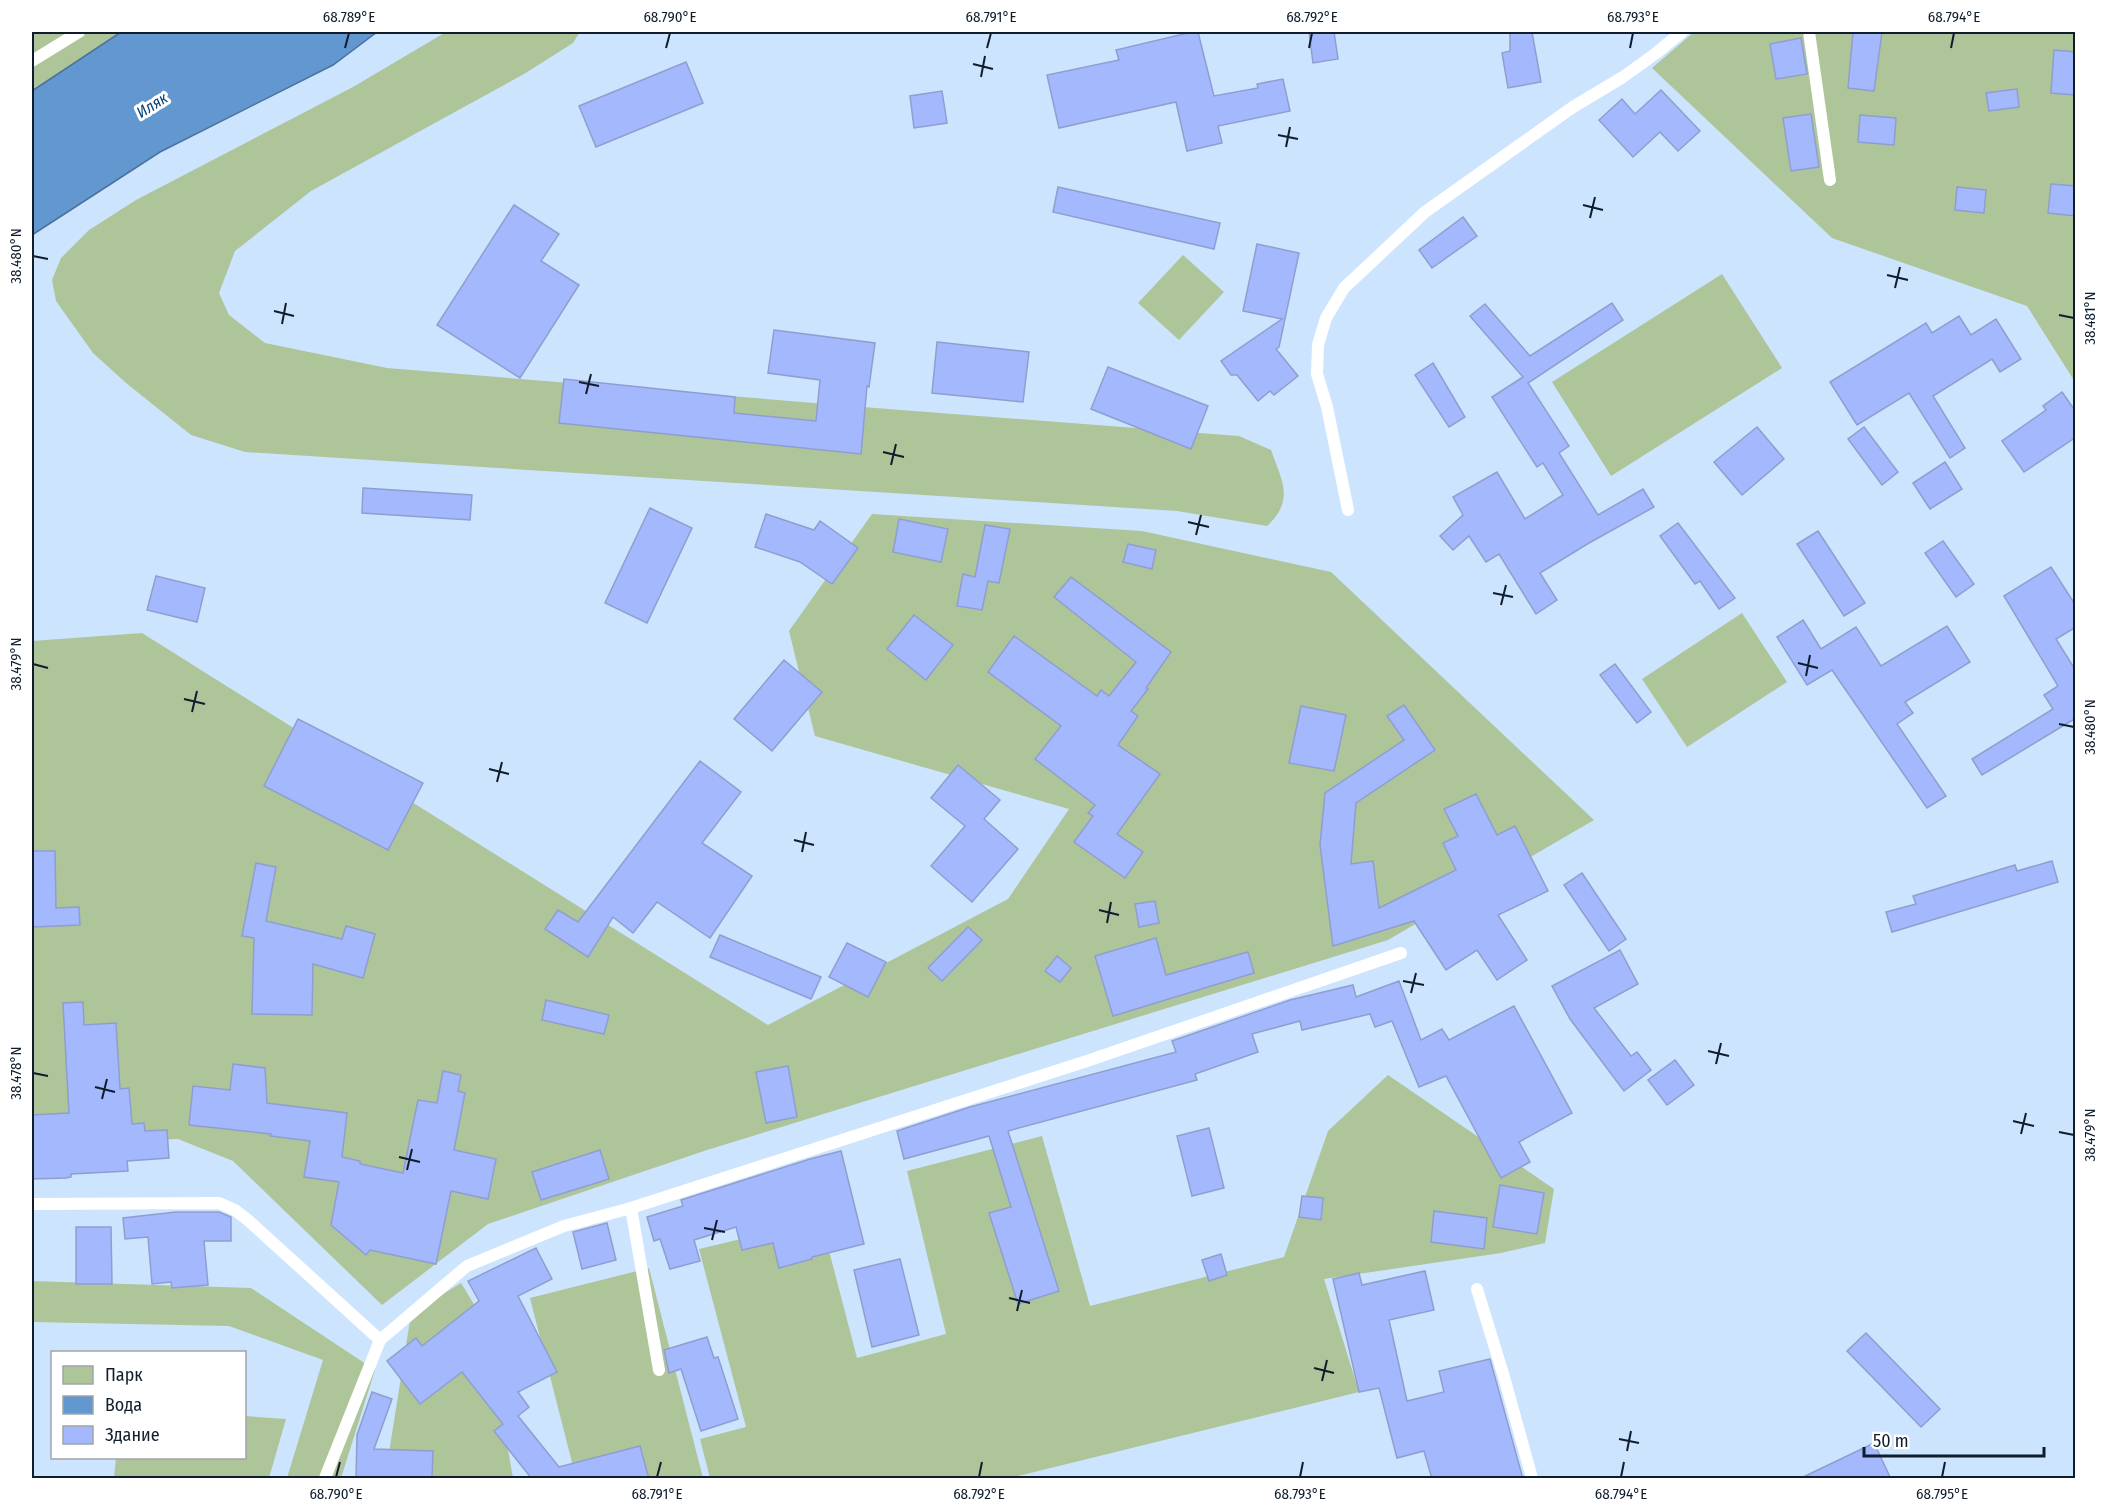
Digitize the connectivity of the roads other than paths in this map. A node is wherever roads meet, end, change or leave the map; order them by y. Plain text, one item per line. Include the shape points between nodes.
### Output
1 (79, 32) edge
2 (1682, 32) edge
3 (1809, 32) edge
4 (32, 61) edge
5 (1830, 180) dead end
6 (1348, 510) dead end
7 (1401, 953) dead end
8 (32, 1204) edge
9 (631, 1208) junction
10 (1477, 1289) dead end
11 (380, 1340) junction
12 (659, 1370) dead end
13 (325, 1479) edge
14 (1532, 1479) edge

1 - 4 lane
2 - 6 lane via 1631,72 1573,107 1425,212 1344,288 1326,318 1318,345 1317,374
3 - 5 lane
7 - 9 lane via 1087,1061
8 - 11 lane via 219,1203 249,1221
9 - 11 lane via 564,1226 467,1266
9 - 12 lane
10 - 14 lane
11 - 13 lane

